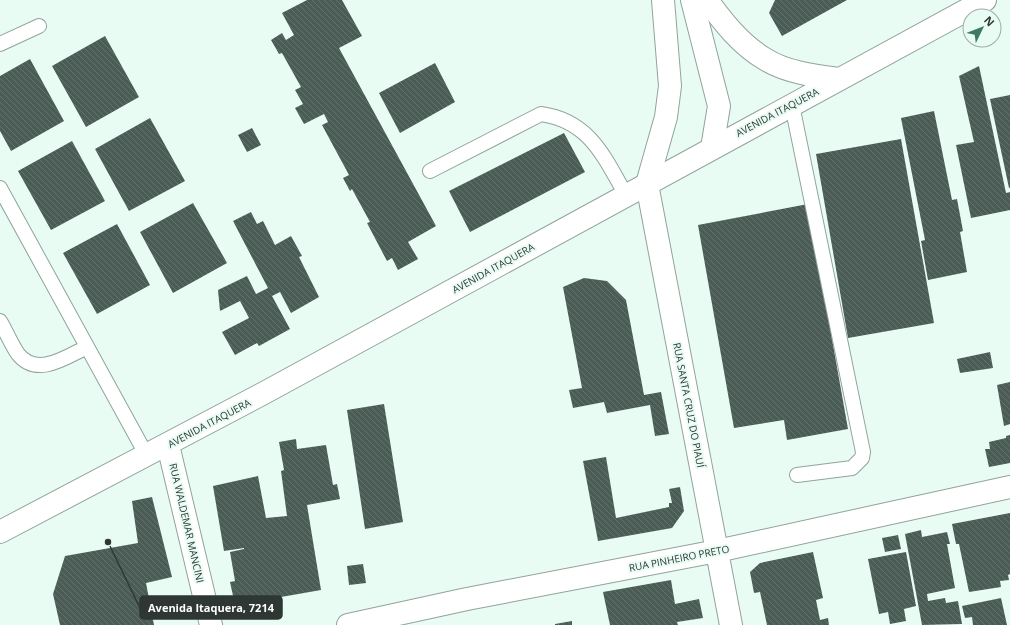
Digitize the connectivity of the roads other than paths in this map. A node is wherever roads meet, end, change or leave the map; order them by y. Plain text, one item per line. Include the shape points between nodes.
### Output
1 (663, 0) edge
2 (692, 0) edge
3 (707, 0) edge
4 (985, 0) edge
5 (38, 26) dead end
6 (0, 44) edge
7 (839, 79) junction
8 (792, 105) junction
9 (712, 148) junction
10 (430, 171) dead end
11 (647, 184) junction
12 (0, 188) edge
13 (626, 195) junction
14 (0, 321) edge
15 (87, 347) junction
16 (168, 445) junction
17 (147, 456) junction
18 (797, 475) dead end
19 (1010, 487) edge
20 (0, 532) edge
21 (717, 551) junction
22 (211, 625) edge
23 (348, 625) edge
24 (731, 625) edge

1 - 11 street via 670,86 666,117
2 - 9 street via 719,106
3 - 7 street via 738,39 765,60 791,70
4 - 7 street, AVENIDA ITAQUERA
5 - 6 lane
7 - 8 street, AVENIDA ITAQUERA
8 - 9 street, AVENIDA ITAQUERA
8 - 18 lane via 863,452 862,458 852,468
9 - 11 street, AVENIDA ITAQUERA
10 - 13 lane via 541,114 557,116 573,123 586,134 601,152
11 - 13 street, AVENIDA ITAQUERA
11 - 21 street, RUA SANTA CRUZ DO PIAUÍ
12 - 15 lane
13 - 16 street, AVENIDA ITAQUERA
14 - 15 lane via 18,354 30,365 47,366
15 - 17 lane
16 - 17 street, AVENIDA ITAQUERA
16 - 22 street, RUA WALDEMAR MANCINI
17 - 20 street, AVENIDA ITAQUERA
19 - 21 street, RUA PINHEIRO PRETO
21 - 23 street, RUA PINHEIRO PRETO via 467,599
21 - 24 street, RUA SANTA CRUZ DO PIAUÍ

